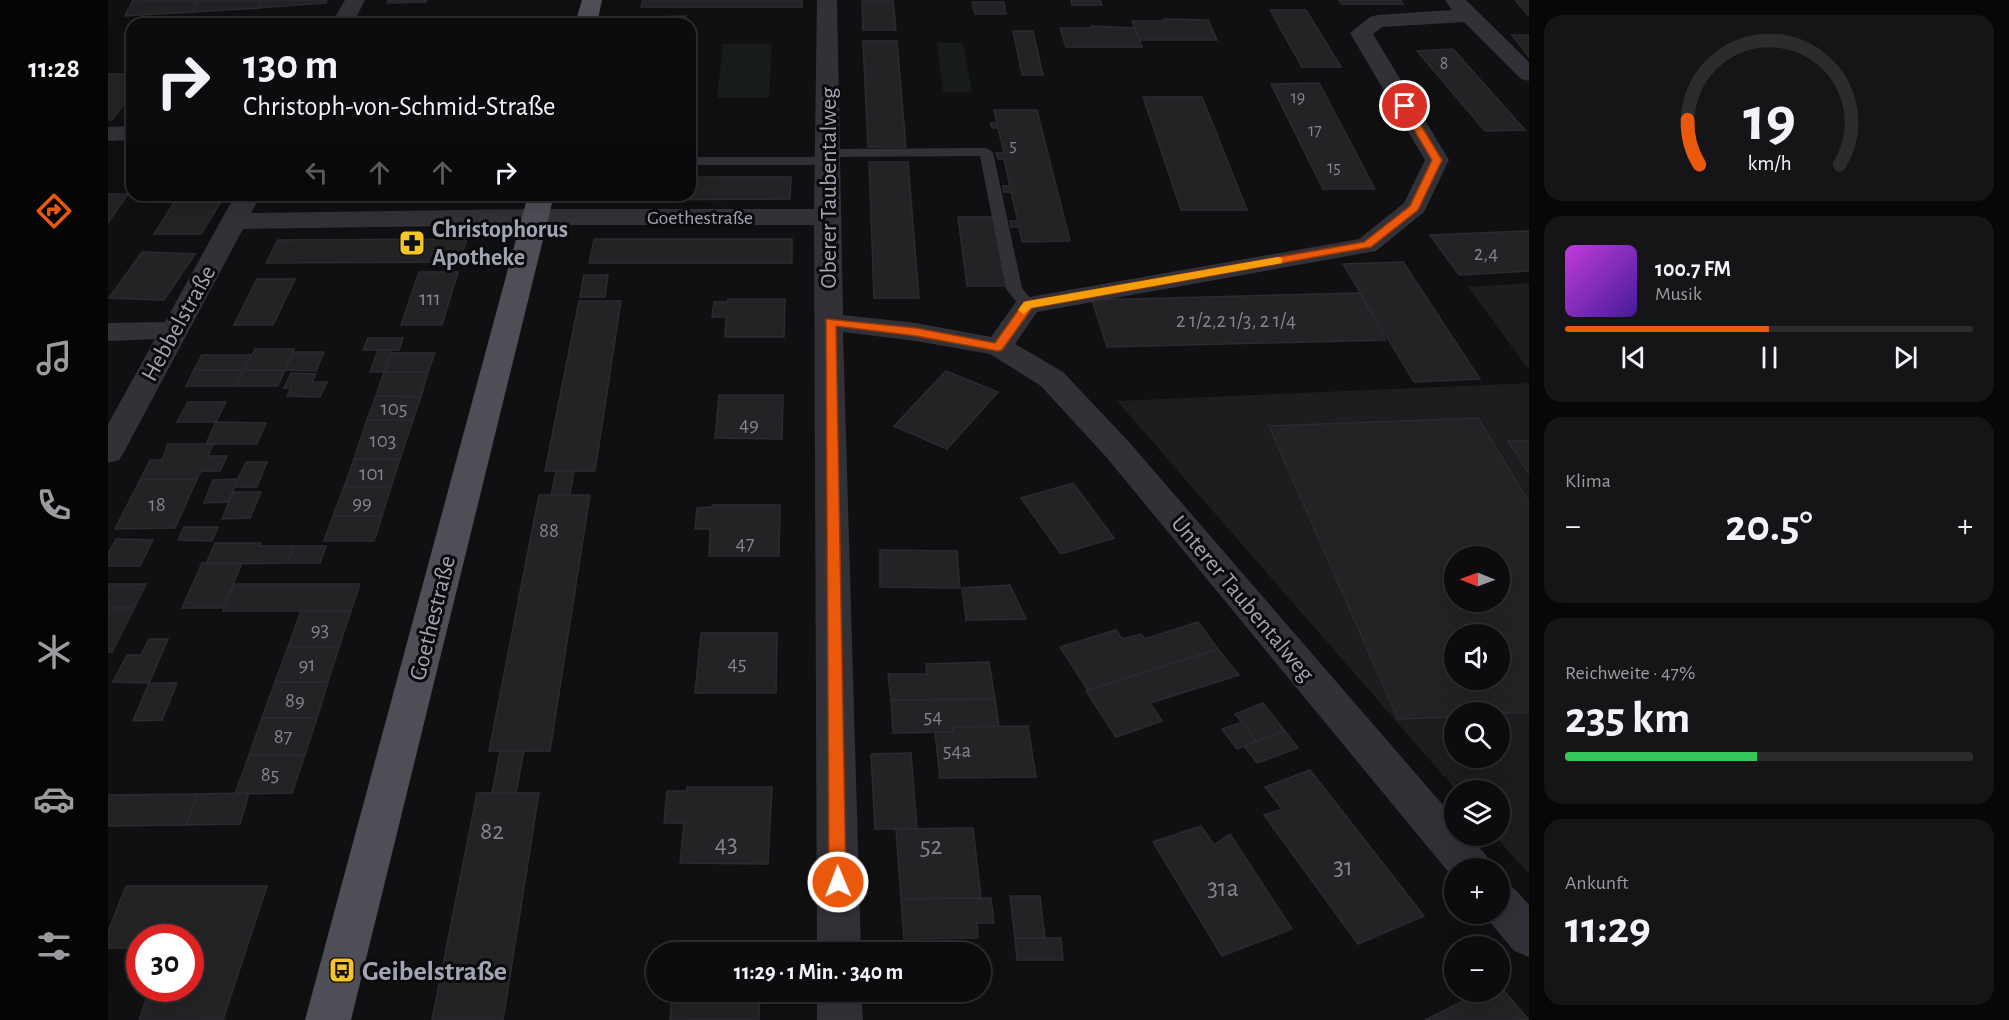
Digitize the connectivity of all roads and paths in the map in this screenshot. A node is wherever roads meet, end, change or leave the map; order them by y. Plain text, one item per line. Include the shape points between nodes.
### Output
1 (355, 0) edge
2 (592, 0) edge
3 (827, 0) edge
4 (1463, 8) edge
5 (345, 18) edge
6 (588, 18) edge
7 (1529, 74) edge
8 (126, 133) edge
9 (108, 134) edge
10 (827, 157) junction
11 (696, 161) edge
12 (245, 201) edge
13 (538, 206) edge
14 (827, 217) junction
15 (234, 221) junction
16 (1028, 305) junction
17 (830, 321) junction
18 (174, 330) junction
19 (108, 332) edge
20 (998, 347) junction
21 (108, 452) edge
22 (1463, 858) edge
23 (1510, 915) edge
24 (1529, 937) edge
25 (839, 942) edge
26 (839, 1002) edge
27 (328, 1020) edge
28 (840, 1020) edge

1 - 5 street
2 - 6 main road
3 - 10 street, Oberer Taubentalweg
4 - 7 street
4 - 16 street via 1377,21 1361,33 1437,160 1415,207 1367,245
8 - 9 street
10 - 11 lane
10 - 14 street, Oberer Taubentalweg
10 - 16 lane via 986,152 1014,289
12 - 15 street, Hebbelstraße
13 - 14 street, Goethestraße
13 - 15 street, Goethestraße
13 - 27 main road, Goethestraße
14 - 17 street, Oberer Taubentalweg
15 - 18 street, Hebbelstraße
16 - 20 street
17 - 20 street
17 - 25 street, Oberer Taubentalweg
18 - 19 street
18 - 21 street, Hebbelstraße
20 - 22 street, Unterer Taubentalweg via 1052,379 1118,450
23 - 24 street
26 - 28 street

